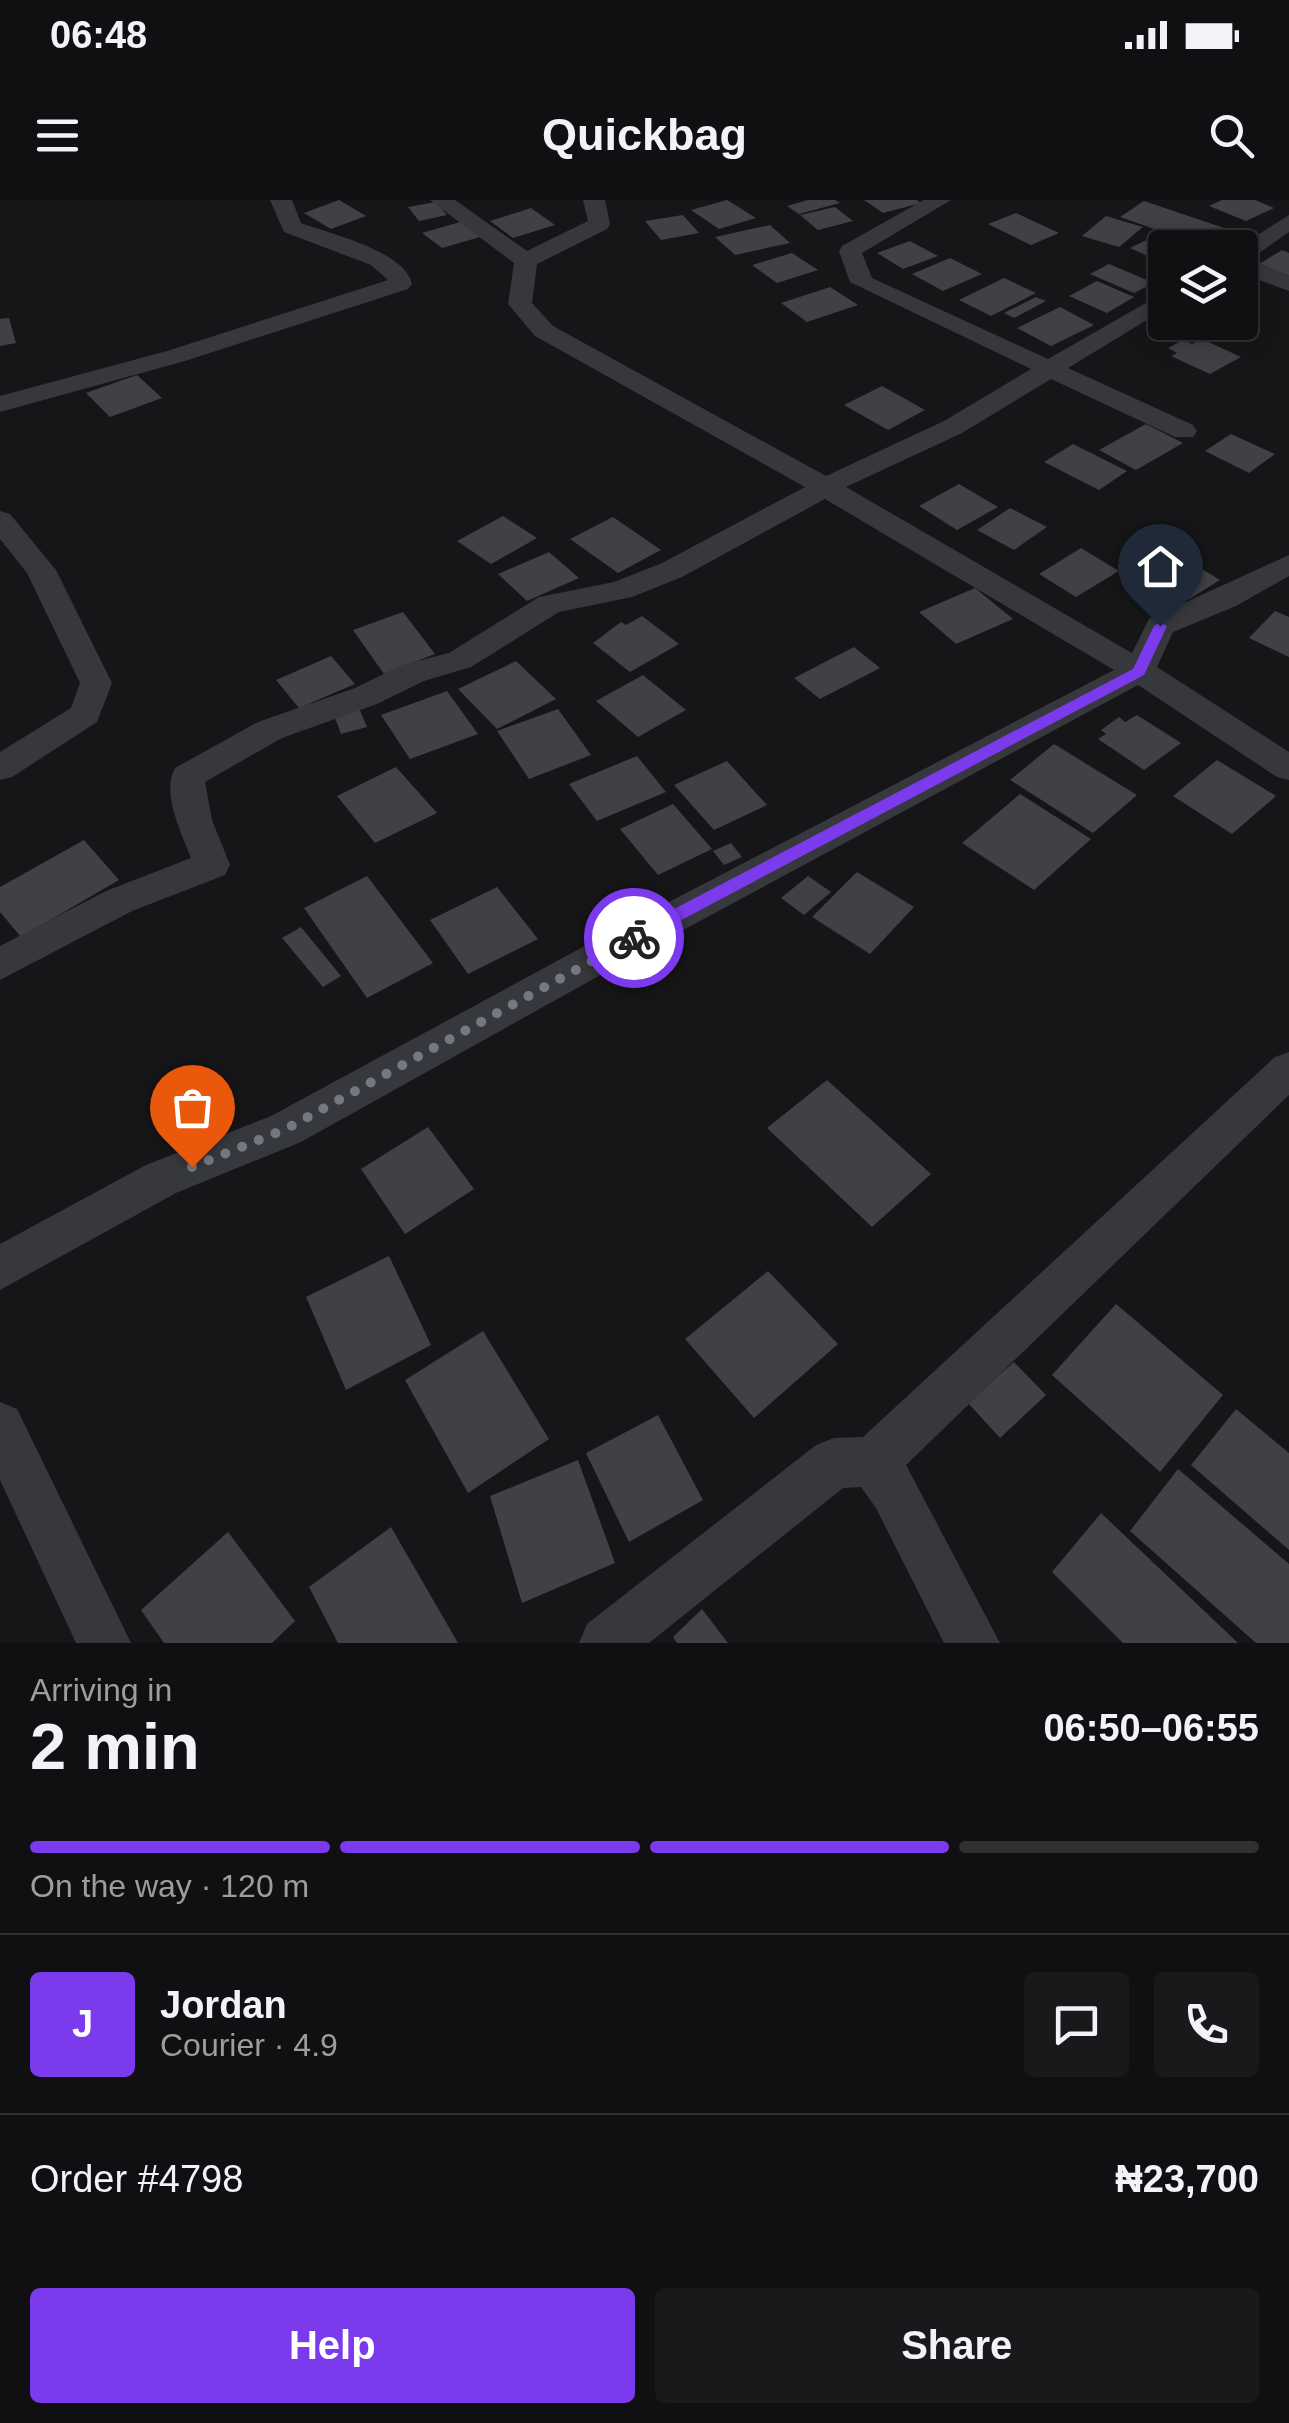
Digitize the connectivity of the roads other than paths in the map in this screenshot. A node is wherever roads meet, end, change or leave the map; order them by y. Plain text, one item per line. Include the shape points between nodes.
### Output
1 (281, 200) edge
2 (442, 200) edge
3 (594, 200) edge
4 (940, 200) edge
5 (1285, 212) edge
6 (1258, 238) edge
7 (526, 261) junction
8 (1258, 272) edge
9 (1289, 284) edge
10 (1148, 309) edge
11 (1049, 370) junction
12 (0, 404) edge
13 (1184, 430) dead end
14 (829, 488) junction
15 (0, 520) edge
16 (1289, 564) edge
17 (1139, 672) junction
18 (0, 768) edge
19 (1289, 768) edge
20 (0, 964) edge
21 (1289, 1069) edge
22 (0, 1268) edge
23 (5, 1455) edge
24 (873, 1462) junction
25 (104, 1643) edge
26 (606, 1643) edge
27 (974, 1643) edge

1 - 12 street via 292,227 379,260 398,274 400,284
2 - 7 street
3 - 7 street via 599,224
4 - 11 street via 850,251 862,282
5 - 6 street
7 - 14 street via 520,304 544,330
8 - 9 street
10 - 11 street
11 - 13 street
11 - 14 street via 954,427
14 - 17 street
14 - 20 street via 672,570 620,590 550,604 460,660 270,730 187,777 194,820 212,865 119,902
15 - 18 street via 42,570 96,683 85,714
16 - 17 street via 1160,626
17 - 19 street
17 - 22 street via 286,1129 161,1179
21 - 24 street
23 - 25 street
24 - 26 street via 834,1463
24 - 27 street

